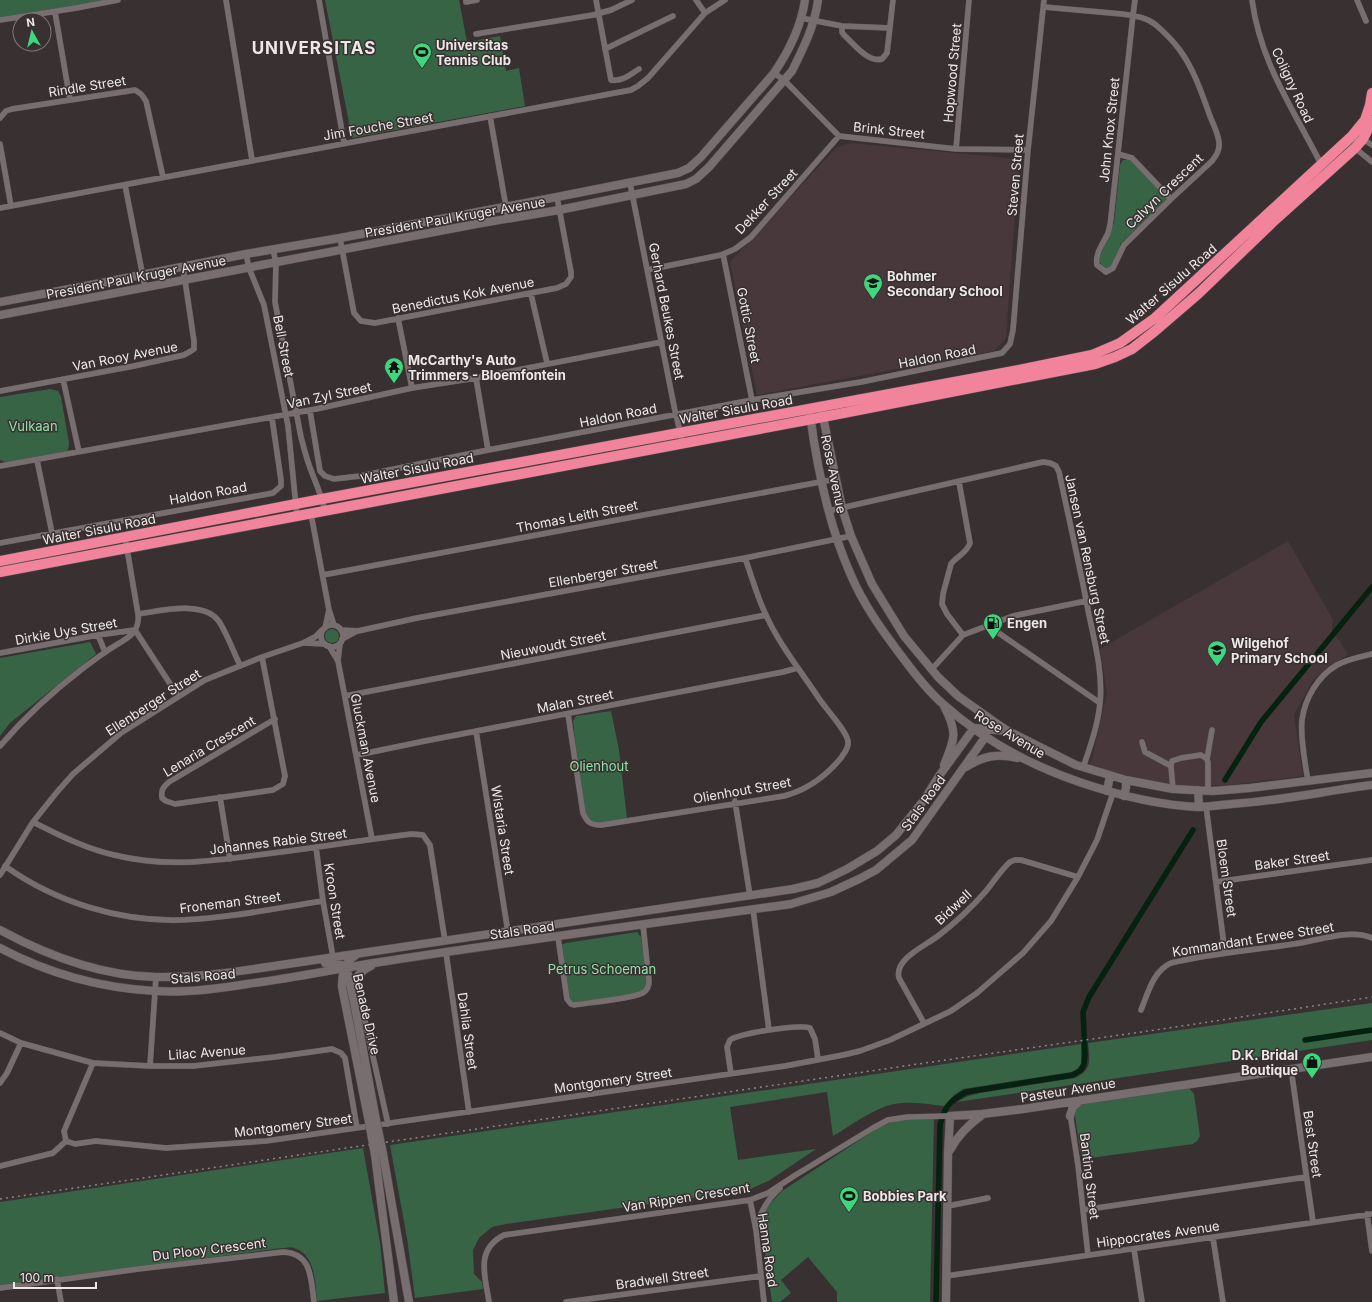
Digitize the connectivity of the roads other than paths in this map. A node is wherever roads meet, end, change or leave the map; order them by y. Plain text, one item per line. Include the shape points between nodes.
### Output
1 (118, 0) edge
2 (226, 0) edge
3 (319, 0) edge
4 (466, 0) edge
5 (477, 0) edge
6 (596, 0) edge
7 (632, 0) edge
8 (696, 0) edge
9 (805, 0) edge
10 (818, 0) edge
11 (893, 0) edge
12 (969, 0) edge
13 (1044, 0) edge
14 (1135, 0) edge
15 (1252, 0) edge
16 (1357, 0) edge
17 (721, 1) edge
18 (1044, 6) junction
19 (55, 12) junction
20 (705, 13) junction
21 (598, 14) junction
22 (1133, 15) junction
23 (673, 16) dead end
24 (801, 18) junction
25 (0, 20) edge
26 (814, 21) junction
27 (1366, 21) dead end
28 (842, 26) junction
29 (890, 28) junction
30 (476, 34) dead end
31 (605, 49) junction
32 (639, 69) dead end
33 (774, 73) junction
34 (784, 80) junction
35 (1372, 93) edge
36 (70, 100) junction
37 (490, 116) junction
38 (0, 118) edge
39 (1368, 122) edge
40 (840, 136) junction
41 (344, 143) junction
42 (1361, 143) edge
43 (0, 144) edge
44 (956, 149) junction
45 (1028, 150) junction
46 (1118, 154) junction
47 (1332, 156) junction
48 (252, 160) junction
49 (1372, 162) edge
50 (1322, 165) junction
51 (1325, 176) junction
52 (163, 177) junction
53 (630, 183) junction
54 (125, 185) junction
55 (633, 195) junction
56 (557, 197) junction
57 (1171, 198) junction
58 (10, 206) junction
59 (506, 207) junction
60 (0, 208) edge
61 (559, 210) junction
62 (508, 218) junction
63 (340, 238) junction
64 (273, 249) junction
65 (342, 250) junction
66 (246, 254) junction
67 (723, 254) junction
68 (1096, 260) joint
69 (276, 263) junction
70 (183, 267) junction
71 (249, 268) junction
72 (647, 270) junction
73 (142, 275) junction
74 (1200, 276) junction
75 (185, 280) junction
76 (1209, 284) junction
77 (145, 287) junction
78 (531, 294) junction
79 (10, 300) junction
80 (0, 302) edge
81 (13, 312) junction
82 (0, 315) edge
83 (398, 318) junction
84 (1158, 322) junction
85 (662, 342) junction
86 (1006, 351) joint
87 (548, 363) junction
88 (476, 378) junction
89 (63, 379) junction
90 (412, 388) junction
91 (0, 391) edge
92 (902, 397) junction
93 (752, 400) junction
94 (821, 406) junction
95 (810, 408) junction
96 (310, 410) junction
97 (297, 413) junction
98 (286, 415) junction
99 (676, 415) junction
100 (823, 417) junction
101 (272, 418) junction
102 (754, 418) junction
103 (811, 419) junction
104 (756, 430) junction
105 (679, 432) junction
106 (683, 444) junction
107 (595, 448) junction
108 (488, 450) junction
109 (80, 452) junction
110 (37, 460) junction
111 (530, 460) junction
112 (597, 460) junction
113 (0, 466) edge
114 (465, 472) junction
115 (532, 472) junction
116 (836, 479) junction
117 (822, 482) junction
118 (959, 482) junction
119 (468, 484) junction
120 (386, 487) junction
121 (322, 499) junction
122 (388, 499) junction
123 (295, 504) junction
124 (842, 508) junction
125 (325, 511) junction
126 (828, 511) junction
127 (252, 512) junction
128 (311, 514) junction
129 (297, 516) junction
130 (254, 524) junction
131 (179, 526) junction
132 (52, 533) junction
133 (851, 536) junction
134 (125, 537) junction
135 (181, 538) junction
136 (837, 539) junction
137 (0, 543) edge
138 (127, 548) junction
139 (38, 554) junction
140 (745, 558) junction
141 (0, 561) edge
142 (40, 565) junction
143 (0, 572) edge
144 (323, 575) junction
145 (1086, 601) junction
146 (329, 610) junction
147 (138, 614) junction
148 (766, 615) junction
149 (334, 625) junction
150 (987, 625) junction
151 (324, 629) junction
152 (135, 630) junction
153 (341, 630) junction
154 (358, 631) junction
155 (98, 635) junction
156 (963, 635) junction
157 (341, 641) junction
158 (303, 643) junction
159 (327, 645) junction
160 (105, 652) junction
161 (0, 653) edge
162 (1372, 654) edge
163 (262, 657) junction
164 (338, 661) junction
165 (240, 665) junction
166 (797, 668) junction
167 (931, 670) junction
168 (178, 696) junction
169 (345, 696) junction
170 (1100, 703) junction
171 (942, 704) junction
172 (973, 708) junction
173 (568, 714) junction
174 (275, 719) junction
175 (974, 728) junction
176 (1212, 730) dead end
177 (476, 731) junction
178 (1008, 731) junction
179 (985, 733) junction
180 (1142, 742) dead end
181 (0, 746) edge
182 (357, 755) junction
183 (1207, 759) junction
184 (1030, 762) junction
185 (1171, 766) junction
186 (1080, 767) junction
187 (961, 771) junction
188 (1094, 771) junction
189 (1372, 773) edge
190 (939, 776) junction
191 (1110, 776) junction
192 (1317, 779) junction
193 (1072, 780) junction
194 (1126, 780) junction
195 (1308, 781) junction
196 (1297, 782) junction
197 (1372, 785) edge
198 (1090, 786) junction
199 (1173, 789) junction
200 (1198, 790) junction
201 (1211, 791) junction
202 (1110, 792) junction
203 (1319, 792) junction
204 (1124, 796) junction
205 (1299, 796) junction
206 (220, 797) junction
207 (735, 803) junction
208 (1206, 806) junction
209 (33, 822) junction
210 (372, 839) junction
211 (316, 847) junction
212 (867, 857) junction
213 (230, 858) junction
214 (1372, 860) edge
215 (5, 866) junction
216 (876, 870) junction
217 (0, 875) edge
218 (1078, 877) junction
219 (1216, 882) junction
220 (759, 894) junction
221 (746, 896) junction
222 (323, 902) junction
223 (753, 909) junction
224 (646, 911) junction
225 (631, 913) junction
226 (563, 924) junction
227 (646, 924) junction
228 (546, 926) junction
229 (633, 926) junction
230 (0, 930) edge
231 (518, 930) junction
232 (504, 932) junction
233 (557, 937) junction
234 (1372, 938) edge
235 (455, 940) junction
236 (445, 941) junction
237 (434, 942) junction
238 (520, 942) junction
239 (502, 945) junction
240 (0, 948) edge
241 (456, 951) junction
242 (1226, 952) junction
243 (360, 953) junction
244 (446, 953) junction
245 (437, 954) junction
246 (333, 958) junction
247 (387, 961) junction
248 (281, 965) junction
249 (344, 969) junction
250 (312, 974) junction
251 (156, 977) junction
252 (342, 987) junction
253 (155, 991) junction
254 (359, 1007) junction
255 (1141, 1010) dead end
256 (924, 1023) junction
257 (769, 1030) junction
258 (0, 1033) edge
259 (21, 1043) junction
260 (1372, 1056) edge
261 (818, 1060) junction
262 (93, 1063) junction
263 (150, 1066) junction
264 (1291, 1069) junction
265 (731, 1074) junction
266 (0, 1083) edge
267 (1082, 1099) junction
268 (1069, 1101) junction
269 (469, 1112) junction
270 (982, 1114) junction
271 (949, 1116) junction
272 (1070, 1116) junction
273 (373, 1121) junction
274 (388, 1124) junction
275 (357, 1128) junction
276 (66, 1141) junction
277 (379, 1154) junction
278 (948, 1154) junction
279 (0, 1166) edge
280 (794, 1176) junction
281 (1306, 1177) junction
282 (988, 1198) dead end
283 (750, 1200) junction
284 (948, 1206) junction
285 (1083, 1210) junction
286 (1370, 1214) edge
287 (1313, 1222) junction
288 (756, 1230) junction
289 (1213, 1238) junction
290 (1134, 1249) junction
291 (1372, 1251) edge
292 (1088, 1255) junction
293 (761, 1276) junction
294 (946, 1276) junction
295 (57, 1280) junction
296 (0, 1288) edge
297 (61, 1302) edge
298 (314, 1302) edge
299 (394, 1302) edge
300 (409, 1302) edge
301 (489, 1302) edge
302 (566, 1302) edge
303 (764, 1302) edge
304 (946, 1302) edge
305 (1142, 1302) edge
306 (1223, 1302) edge

1 - 19 street
2 - 48 street
3 - 41 street
4 - 5 street
6 - 21 street
7 - 21 street
8 - 20 street
9 - 24 street, President Paul Kruger Avenue
10 - 26 street, President Paul Kruger Avenue
11 - 29 street
12 - 44 street, Hopwood Street
13 - 18 street, Steven Street
14 - 22 street, John Knox Street
15 - 50 street, Coligny Road via 1262,45 1275,80
16 - 27 street
17 - 20 street, Jim Fouche Street
18 - 22 street, Calvyn Crescent
18 - 45 street, Steven Street
19 - 25 street
19 - 36 street
20 - 37 street, Jim Fouche Street via 648,78 631,90
21 - 30 street
21 - 31 street
22 - 46 street, John Knox Street
22 - 57 street, Calvyn Crescent via 1156,25 1179,48 1195,78 1219,140 1217,155
23 - 31 street
24 - 26 street
24 - 33 street, President Paul Kruger Avenue via 795,37
26 - 28 street
26 - 34 street, President Paul Kruger Avenue via 800,56
28 - 29 street
28 - 29 street via 844,35 873,60 885,58
31 - 32 street via 611,80 626,77
33 - 34 street, Brink Street
33 - 53 street, President Paul Kruger Avenue via 701,157 688,168 678,173
34 - 40 street, Brink Street
34 - 55 street, President Paul Kruger Avenue via 696,179 686,184
35 - 39 highway, Walter Sisulu Road
36 - 38 street, Rindle Street via 12,109
36 - 52 street, Rindle Street via 130,90 141,94 146,102
37 - 41 street, Jim Fouche Street
37 - 59 street
39 - 42 highway
39 - 47 highway, Walter Sisulu Road
40 - 44 street, Brink Street
40 - 67 street, Dekker Street via 751,236 735,249
41 - 48 street, Jim Fouche Street
42 - 47 highway
42 - 49 street
42 - 51 highway, Walter Sisulu Road
43 - 58 street
44 - 45 street, Brink Street
45 - 86 street, Steven Street via 1013,330
46 - 57 street via 1132,158
46 - 68 street, John Knox Street via 1111,221
47 - 50 highway, Walter Sisulu Road
48 - 52 street, Jim Fouche Street
50 - 51 street, Coligny Road
50 - 74 highway, Walter Sisulu Road
51 - 76 highway, Walter Sisulu Road
52 - 54 street, Jim Fouche Street
53 - 55 street, Gerhard Beukes Street
53 - 56 street, President Paul Kruger Avenue
54 - 58 street, Jim Fouche Street
54 - 73 street
55 - 61 street, President Paul Kruger Avenue
55 - 72 street, Gerhard Beukes Street
56 - 59 street, President Paul Kruger Avenue
56 - 61 street, Benedictus Kok Avenue
57 - 68 street, Calvyn Crescent via 1124,245 1113,268 1106,272 1097,265
58 - 60 street, Jim Fouche Street
59 - 62 street
59 - 63 street, President Paul Kruger Avenue
61 - 62 street, President Paul Kruger Avenue
61 - 78 street, Benedictus Kok Avenue via 571,277 562,286
62 - 65 street, President Paul Kruger Avenue
63 - 64 street, President Paul Kruger Avenue
63 - 65 street, Benedictus Kok Avenue
64 - 66 street, President Paul Kruger Avenue
64 - 69 street, Bell Street
65 - 69 street, President Paul Kruger Avenue
65 - 83 street, Benedictus Kok Avenue via 354,313 358,318 361,321 375,323
66 - 70 street, President Paul Kruger Avenue
66 - 71 street, Bell Street
67 - 72 street, Dekker Street
67 - 93 street, Gottic Street
69 - 71 street, President Paul Kruger Avenue
69 - 97 street, Bell Street via 275,302
70 - 73 street, President Paul Kruger Avenue
70 - 75 street, Van Rooy Avenue
71 - 75 street, President Paul Kruger Avenue
71 - 98 street, Bell Street via 264,305
72 - 85 street, Gerhard Beukes Street
73 - 77 street
73 - 79 street, President Paul Kruger Avenue
74 - 76 highway
74 - 84 highway, Walter Sisulu Road
75 - 77 street, President Paul Kruger Avenue
75 - 89 street, Van Rooy Avenue via 194,349 184,356
76 - 84 highway, Walter Sisulu Road
77 - 81 street, President Paul Kruger Avenue
78 - 83 street, Benedictus Kok Avenue
78 - 87 street
79 - 80 street, President Paul Kruger Avenue
79 - 81 street
81 - 82 street, President Paul Kruger Avenue
83 - 90 street
84 - 92 highway, Walter Sisulu Road via 1093,359
85 - 87 street, Van Zyl Street
85 - 99 street, Gerhard Beukes Street
86 - 93 street, Haldon Road via 998,355 861,382
87 - 88 street, Van Zyl Street
88 - 90 street, Van Zyl Street
88 - 108 street
89 - 91 street, Van Rooy Avenue
89 - 109 street
90 - 96 street, Van Zyl Street
92 - 94 highway, Walter Sisulu Road
92 - 100 highway, Walter Sisulu Road
93 - 99 street, Haldon Road
94 - 95 highway, Walter Sisulu Road
94 - 100 street, Rose Avenue
95 - 102 highway, Walter Sisulu Road
95 - 103 street, Rose Avenue
96 - 97 street, Van Zyl Street
96 - 108 street, Haldon Road via 320,471 334,479
97 - 98 street, Van Zyl Street
97 - 121 street, Bell Street via 305,452
98 - 101 street, Van Zyl Street
98 - 123 street, Bell Street
99 - 105 street, Gerhard Beukes Street
99 - 108 street, Haldon Road
100 - 103 highway, Walter Sisulu Road
100 - 116 street, Rose Avenue
101 - 109 street, Van Zyl Street
101 - 132 street, Haldon Road via 281,475 280,486 273,493
102 - 104 highway
102 - 105 highway, Walter Sisulu Road
103 - 104 highway, Walter Sisulu Road
103 - 117 street, Rose Avenue
104 - 106 highway, Walter Sisulu Road
105 - 106 street, Gerhard Beukes Street
105 - 107 highway, Walter Sisulu Road
106 - 112 highway, Walter Sisulu Road
107 - 111 highway, Walter Sisulu Road
107 - 112 highway
109 - 110 street, Van Zyl Street
110 - 113 street, Van Zyl Street
110 - 132 street
111 - 114 highway, Walter Sisulu Road
111 - 115 highway
112 - 115 highway, Walter Sisulu Road
114 - 119 highway
114 - 120 highway, Walter Sisulu Road
115 - 119 highway, Walter Sisulu Road
116 - 117 street, Thomas Leith Street
116 - 124 street, Rose Avenue
117 - 126 street, Rose Avenue
117 - 144 street, Thomas Leith Street
118 - 124 street, Jansen van Rensburg Street
118 - 145 street, Jansen van Rensburg Street via 1043,462 1056,466
118 - 156 street via 970,543 966,551 951,564 942,600 944,608
119 - 122 highway, Walter Sisulu Road
120 - 121 highway, Walter Sisulu Road
120 - 122 highway
121 - 123 highway, Walter Sisulu Road
121 - 125 street
122 - 125 highway, Walter Sisulu Road
123 - 127 highway, Walter Sisulu Road
123 - 129 street, Bell Street
124 - 126 street, Jansen van Rensburg Street
124 - 133 street, Rose Avenue
125 - 128 highway, Walter Sisulu Road
126 - 136 street, Rose Avenue
127 - 130 highway
127 - 131 highway, Walter Sisulu Road
128 - 129 highway, Walter Sisulu Road
128 - 144 street
129 - 130 highway, Walter Sisulu Road
130 - 135 highway, Walter Sisulu Road
131 - 134 highway, Walter Sisulu Road
131 - 135 highway
132 - 137 street, Haldon Road
133 - 136 street, Ellenberger Street
133 - 167 street, Rose Avenue via 881,602
134 - 138 street
134 - 139 highway, Walter Sisulu Road
135 - 138 highway, Walter Sisulu Road
136 - 140 street, Ellenberger Street
136 - 171 street, Rose Avenue via 850,574 869,610 886,636
138 - 142 highway, Walter Sisulu Road
138 - 147 street
139 - 141 highway, Walter Sisulu Road
139 - 142 highway
140 - 148 street, Olienhout Street
140 - 154 street, Ellenberger Street
142 - 143 highway, Walter Sisulu Road
144 - 146 street
145 - 150 street via 1013,616
145 - 170 street, Jansen van Rensburg Street via 1098,658
146 - 149 street
146 - 151 street
147 - 152 street
147 - 165 street via 179,609 198,609 206,612 220,622
148 - 166 street, Olienhout Street
148 - 169 street, Nieuwoudt Street
149 - 151 street
149 - 153 street
150 - 156 street
150 - 170 street
151 - 158 street, Ellenberger Street
151 - 159 street via 321,638
152 - 155 street, Dirkie Uys Street
152 - 160 street
152 - 168 street
153 - 154 street, Ellenberger Street
153 - 157 street
154 - 157 street, Ellenberger Street
155 - 160 street
155 - 161 street, Dirkie Uys Street
156 - 167 street
157 - 159 street via 335,646
157 - 164 street, Gluckman Avenue
158 - 159 street, Ellenberger Street
158 - 163 street, Ellenberger Street
159 - 164 street, Gluckman Avenue
160 - 181 street via 72,676
162 - 195 street via 1337,665 1322,678 1309,695 1302,720
163 - 165 street, Ellenberger Street
163 - 174 street, Lenaria Crescent
164 - 169 street, Gluckman Avenue
165 - 168 street, Ellenberger Street via 205,680
166 - 173 street, Malan Street
166 - 207 street, Olienhout Street via 846,734 847,749 825,775 800,791 784,796
167 - 172 street, Rose Avenue
168 - 209 street, Ellenberger Street via 121,733 72,774
169 - 182 street, Gluckman Avenue
170 - 186 street, Jansen van Rensburg Street via 1092,738
171 - 175 street, Rose Avenue
171 - 190 street via 952,723 954,734 953,744
172 - 178 street, Rose Avenue
172 - 179 street via 981,720
173 - 177 street, Malan Street
173 - 207 street, Olienhout Street via 583,813 591,824 600,825
174 - 206 street, Lenaria Crescent via 285,776 283,784 273,790
174 - 206 street, Lenaria Crescent via 169,782 161,792 162,798 176,804
175 - 179 street, Rose Avenue
175 - 190 street, Stals Road
176 - 183 street
177 - 182 street, Malan Street
177 - 232 street, Wistaria Street
178 - 179 street
178 - 186 street, Rose Avenue
179 - 184 street, Rose Avenue
179 - 187 street, Stals Road
180 - 185 street via 1145,752
182 - 210 street, Gluckman Avenue
183 - 185 street via 1201,755 1181,758 1172,761
183 - 201 street
184 - 187 street via 1006,755 992,755 974,762
184 - 193 street, Rose Avenue
185 - 199 street
186 - 188 street, Rose Avenue
186 - 193 street
187 - 216 street, Stals Road via 912,840
188 - 191 street, Rose Avenue
188 - 198 street
189 - 192 street, Rose Avenue
190 - 212 street, Stals Road via 924,800 896,835
191 - 194 street, Rose Avenue
191 - 202 street
192 - 195 street, Rose Avenue
192 - 203 street
193 - 198 street, Rose Avenue
194 - 199 street, Rose Avenue
194 - 204 street
195 - 196 street, Rose Avenue
196 - 201 street, Rose Avenue
196 - 205 street
197 - 203 street, Rose Avenue
198 - 202 street, Rose Avenue
199 - 200 street, Rose Avenue
200 - 201 street, Rose Avenue
200 - 208 street
201 - 208 street
202 - 204 street, Rose Avenue
202 - 218 street, Montgomery Street via 1097,840
203 - 205 street, Rose Avenue
204 - 208 street, Rose Avenue
205 - 208 street, Rose Avenue
206 - 213 street
207 - 221 street
208 - 219 street, Bloem Street
209 - 213 street, Johannes Rabie Street via 95,850 127,858 188,863
209 - 215 street, Ellenberger Street
210 - 211 street, Johannes Rabie Street
210 - 236 street, Johannes Rabie Street via 419,834 426,837 430,845
211 - 213 street, Johannes Rabie Street
211 - 222 street, Kroon Street
212 - 216 street
212 - 220 street, Stals Road via 818,882
214 - 219 street, Baker Street
215 - 217 street, Ellenberger Street
215 - 222 street, Froneman Street via 18,876 58,896 101,910 134,917 181,920 210,918
216 - 223 street, Stals Road via 832,892 791,904
218 - 256 street, Montgomery Street via 1051,921 1023,953 977,993 951,1011
218 - 256 street, Bidwell via 1021,860 1010,862 985,892 944,932 904,960 898,969 899,978
219 - 242 street, Bloem Street
220 - 221 street, Stals Road
220 - 223 street
221 - 223 street
221 - 224 street, Stals Road
222 - 246 street, Kroon Street
223 - 227 street, Stals Road
223 - 257 street
224 - 225 street, Stals Road
224 - 227 street
225 - 226 street, Stals Road
225 - 229 street
226 - 228 street, Stals Road
226 - 233 street
227 - 229 street, Stals Road
227 - 233 street via 649,986 640,995 631,997 571,1004 566,999
228 - 231 street, Stals Road
228 - 233 street
229 - 233 street, Stals Road
230 - 251 street, Stals Road via 64,960 122,973
231 - 232 street, Stals Road
231 - 238 street
232 - 235 street, Stals Road
232 - 239 street
233 - 238 street, Stals Road
234 - 242 street, Kommandant Erwee Street via 1349,934
235 - 236 street, Stals Road
235 - 241 street
236 - 237 street, Stals Road
237 - 243 street, Stals Road
237 - 245 street
238 - 239 street, Stals Road
239 - 241 street, Stals Road
240 - 253 street, Stals Road via 17,957 84,980
241 - 244 street, Stals Road
242 - 255 street, Kommandant Erwee Street via 1165,966 1154,978
243 - 246 street, Stals Road
243 - 249 street via 346,963
244 - 245 street, Stals Road
244 - 269 street, Dahlia Street
245 - 247 street, Stals Road
246 - 248 street, Stals Road
247 - 249 street, Stals Road
247 - 254 street via 369,967 357,975 353,991
248 - 249 street via 336,962
248 - 251 street, Stals Road via 198,976
249 - 250 street, Stals Road
249 - 252 street, Benade Drive
249 - 254 street, Benade Drive
250 - 252 street via 333,976
250 - 253 street, Stals Road via 217,989
251 - 253 street
252 - 273 street, Benade Drive
253 - 263 street
254 - 273 street, Benade Drive
254 - 274 street
256 - 261 street, Montgomery Street via 860,1051
257 - 261 street via 801,1026 810,1028 815,1039
257 - 265 street via 730,1040 727,1047
258 - 259 street, Lilac Avenue
259 - 262 street, Lilac Avenue
259 - 266 street via 8,1073
260 - 264 street, Pasteur Avenue
261 - 265 street, Montgomery Street
262 - 263 street, Lilac Avenue
262 - 276 street via 64,1131
263 - 275 street, Lilac Avenue via 193,1066 332,1049 345,1058
264 - 267 street, Pasteur Avenue
264 - 281 street, Best Street
265 - 269 street, Montgomery Street
267 - 268 street, Pasteur Avenue
267 - 272 street via 1073,1107
268 - 270 street, Pasteur Avenue
268 - 272 street, Banting Street
269 - 274 street, Montgomery Street
270 - 271 street, Pasteur Avenue
270 - 278 street via 960,1133
271 - 278 street
271 - 280 street, Van Rippen Crescent via 888,1120
272 - 285 street, Banting Street
273 - 277 street, Benade Drive, bridge
274 - 275 street, Montgomery Street
275 - 276 street, Montgomery Street via 266,1141 166,1148 96,1141 75,1144
276 - 279 street via 53,1153
277 - 299 street, Benade Drive
277 - 300 street, Benade Drive
278 - 284 street
280 - 283 street, Van Rippen Crescent via 768,1193
280 - 288 street via 768,1200 760,1214
281 - 285 street
281 - 287 street, Best Street
282 - 284 street
283 - 288 street, Hanna Road
283 - 301 street, Van Rippen Crescent via 504,1235 491,1244 484,1259
284 - 294 street
285 - 292 street, Banting Street
286 - 287 street, Hippocrates Avenue
286 - 291 street
287 - 289 street, Hippocrates Avenue
288 - 293 street, Hanna Road
289 - 290 street, Hippocrates Avenue
289 - 306 street
290 - 292 street, Hippocrates Avenue
290 - 305 street
292 - 294 street, Hippocrates Avenue
293 - 302 street, Bradwell Street
293 - 303 street, Hanna Road
294 - 304 street
295 - 296 street, Du Plooy Crescent
295 - 297 street
295 - 298 street, Du Plooy Crescent via 291,1252 306,1262

